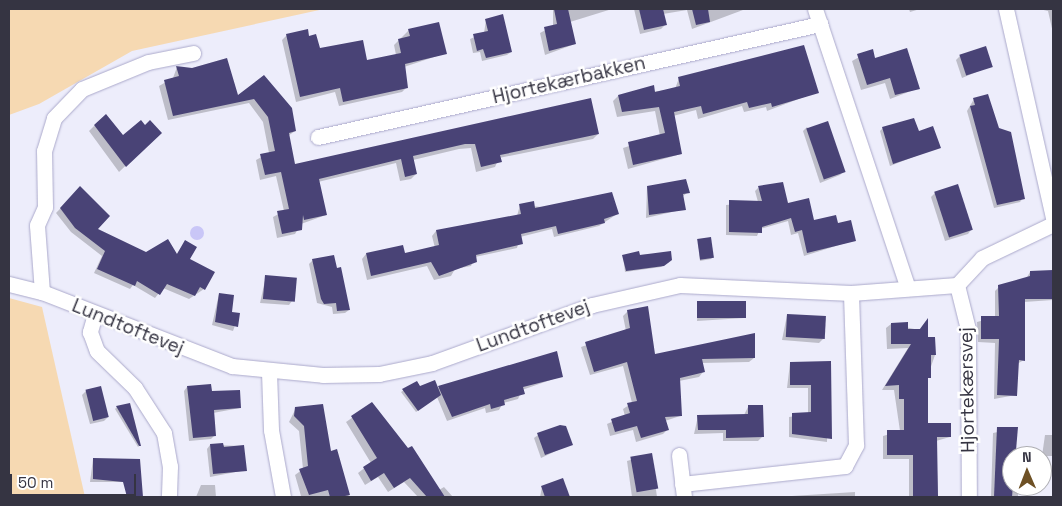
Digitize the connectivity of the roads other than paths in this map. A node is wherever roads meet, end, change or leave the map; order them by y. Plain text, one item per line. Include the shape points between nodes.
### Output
1 (815, 9) edge
2 (1006, 9) edge
3 (820, 24) junction
4 (193, 53) dead end
5 (318, 137) dead end
6 (1053, 218) edge
7 (1053, 224) edge
8 (9, 284) edge
9 (957, 285) junction
10 (908, 288) junction
11 (42, 292) junction
12 (851, 293) junction
13 (95, 314) junction
14 (269, 372) junction
15 (679, 455) dead end
16 (683, 491) edge
17 (169, 497) edge
18 (283, 497) edge
19 (969, 497) edge

1 - 3 street
2 - 6 street
3 - 5 street, Hjortekærbakken
3 - 10 street
4 - 11 street via 148,62 82,89 54,118 44,151 45,207 37,225
7 - 9 street via 982,258
8 - 11 street, Lundtoftevej
9 - 10 street, Lundtoftevej
9 - 19 street, Hjortekærsvej via 968,329
10 - 12 street, Lundtoftevej
11 - 13 street, Lundtoftevej
12 - 14 street, Lundtoftevej via 680,285 592,305 402,370 323,375
12 - 16 street via 856,445 845,466
13 - 14 street, Lundtoftevej via 201,356
13 - 17 street via 90,332 97,351 135,388 164,433 170,466
14 - 18 street via 271,430
15 - 16 street

